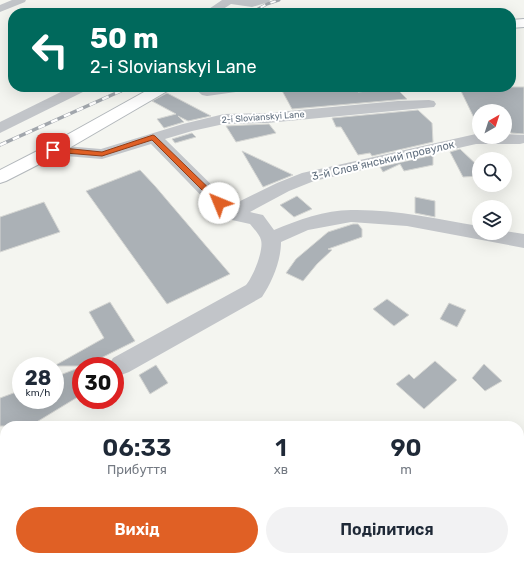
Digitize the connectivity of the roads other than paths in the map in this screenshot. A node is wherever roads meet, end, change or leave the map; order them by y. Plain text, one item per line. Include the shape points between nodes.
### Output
1 (21, 0) edge
2 (228, 0) edge
3 (265, 0) edge
4 (216, 8) edge
5 (0, 9) edge
6 (72, 92) edge
7 (155, 92) edge
8 (429, 104) dead end
9 (0, 128) edge
10 (153, 137) junction
11 (520, 139) dead end
12 (53, 150) junction
13 (0, 177) edge
14 (230, 214) junction
15 (472, 232) edge
16 (271, 239) junction
17 (512, 239) edge
18 (524, 241) edge
19 (124, 363) edge

1 - 5 street
2 - 3 street via 252,4
2 - 4 street
6 - 9 street
7 - 12 street
8 - 10 street, 2-i Slovianskyi Lane via 267,118 224,119
10 - 12 street, 2-i Slovianskyi Lane via 102,154
10 - 14 street
11 - 14 street, 3-й Слов’янський провулок via 476,139 337,170 295,182
12 - 13 street
14 - 16 street via 256,219
15 - 16 street via 407,220 352,216 303,226
16 - 19 street via 272,249 254,291
17 - 18 street

